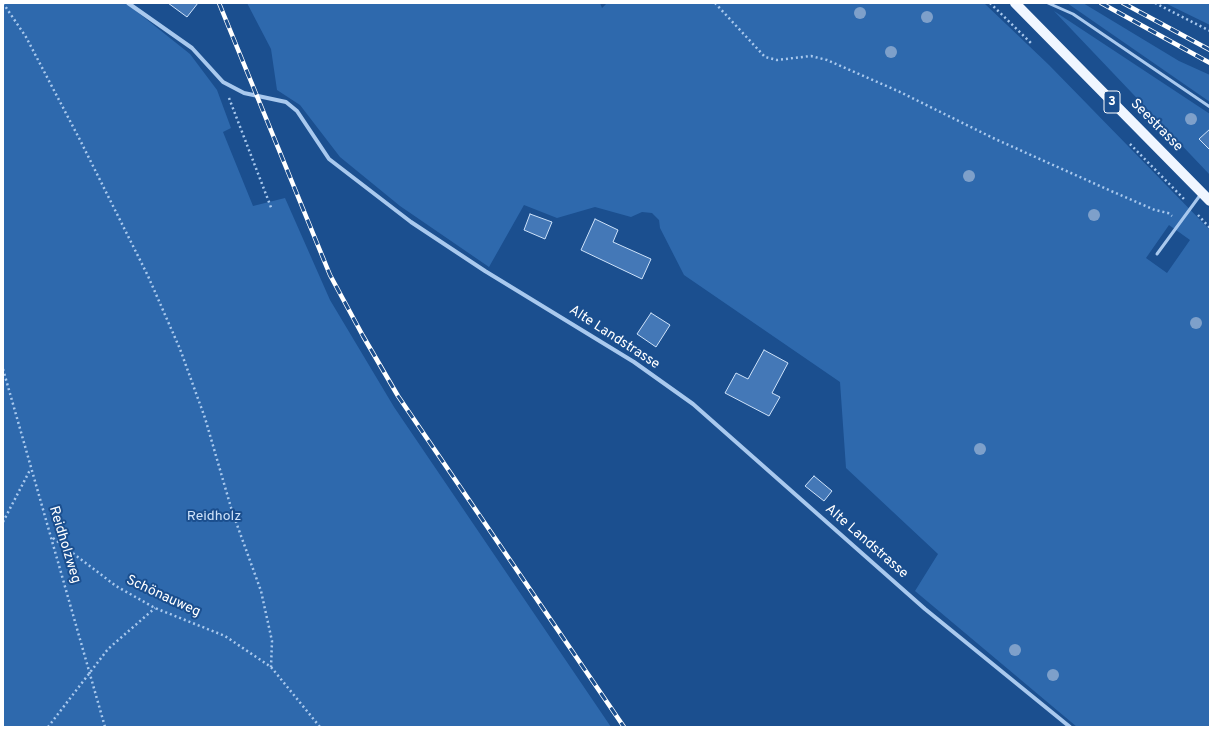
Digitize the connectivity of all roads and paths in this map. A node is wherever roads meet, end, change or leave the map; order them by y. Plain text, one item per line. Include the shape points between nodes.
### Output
1 (3, 3) edge
2 (128, 3) edge
3 (715, 3) edge
4 (990, 3) edge
5 (1015, 3) edge
6 (1048, 3) edge
7 (1155, 3) edge
8 (1210, 31) edge
9 (1035, 46) dead end
10 (223, 82) junction
11 (1210, 107) edge
12 (1126, 140) dead end
13 (1202, 193) junction
14 (1210, 201) edge
15 (1192, 208) junction
16 (272, 210) dead end
17 (1181, 222) junction
18 (1210, 228) edge
19 (1157, 254) dead end
20 (3, 368) edge
21 (30, 470) junction
22 (3, 522) edge
23 (52, 538) junction
24 (155, 608) junction
25 (271, 667) junction
26 (90, 673) junction
27 (48, 727) edge
28 (104, 727) edge
29 (320, 727) edge
30 (1070, 727) edge

1 - 25 path via 26,37 80,140 148,276 180,349 205,418 232,511 261,591 272,641
2 - 10 street, Alte Landstrasse via 192,48
3 - 17 path via 765,58 778,60 811,56 827,60 1111,191 1168,213
4 - 9 path
5 - 13 main road, Seestrasse / 3
6 - 11 lane via 1072,14
7 - 8 path
10 - 16 path
10 - 30 street, Alte Landstrasse via 244,93 286,102 297,111 329,159 410,222 634,362 693,404 925,609
12 - 15 path
13 - 14 main road, Seestrasse / 3
13 - 15 lane
15 - 17 lane
15 - 18 path
17 - 19 lane
20 - 21 path, Reidholzweg
21 - 22 path
21 - 23 path, Reidholzweg
23 - 24 path, Schönauweg via 116,586
23 - 26 path, Reidholzweg
24 - 25 path, Schönauweg via 224,636
24 - 26 path via 108,649
25 - 29 path, Schönauweg
26 - 27 path
26 - 28 path, Reidholzweg

